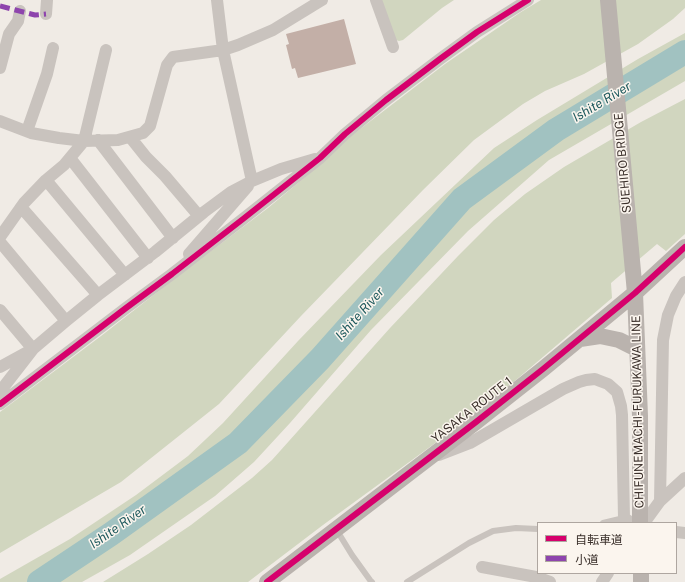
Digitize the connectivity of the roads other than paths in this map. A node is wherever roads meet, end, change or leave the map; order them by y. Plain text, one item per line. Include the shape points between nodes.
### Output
1 (47, 0) edge
2 (217, 0) edge
3 (322, 0) edge
4 (376, 0) edge
5 (528, 0) edge
6 (608, 0) edge
7 (305, 5) edge
8 (20, 12) dead end
9 (46, 14) dead end
10 (3, 44) edge
11 (393, 47) dead end
12 (53, 48) dead end
13 (106, 50) dead end
14 (222, 50) junction
15 (0, 68) edge
16 (0, 122) edge
17 (27, 131) junction
18 (130, 137) junction
19 (98, 140) junction
20 (84, 141) junction
21 (70, 158) junction
22 (320, 158) junction
23 (46, 180) junction
24 (252, 182) junction
25 (21, 207) junction
26 (199, 216) junction
27 (0, 237) edge
28 (173, 238) junction
29 (0, 242) edge
30 (685, 247) edge
31 (148, 258) junction
32 (172, 274) junction
33 (125, 275) junction
34 (685, 282) edge
35 (634, 286) junction
36 (98, 294) junction
37 (0, 310) edge
38 (66, 321) junction
39 (579, 339) junction
40 (33, 349) junction
41 (637, 349) junction
42 (0, 367) edge
43 (0, 396) edge
44 (0, 404) edge
45 (430, 457) junction
46 (685, 478) edge
47 (660, 502) junction
48 (628, 521) edge
49 (616, 522) edge
50 (640, 522) edge
51 (645, 522) edge
52 (336, 529) junction
53 (537, 529) edge
54 (482, 567) dead end
55 (267, 582) edge
56 (372, 582) edge
57 (407, 582) edge
58 (550, 582) edge

1 - 9 street
2 - 14 street
3 - 7 street
4 - 11 street
5 - 22 street via 477,32 392,95 344,134
6 - 35 street, SUEHIRO BRIDGE
7 - 14 street via 273,30
8 - 10 street via 18,21
10 - 15 street
12 - 17 street via 47,74
13 - 20 street
14 - 18 street via 173,57 167,65 150,126 144,133
14 - 24 street
16 - 17 street
17 - 20 street
18 - 19 street
18 - 26 street
19 - 20 street
19 - 28 street
20 - 21 street
21 - 23 street
21 - 31 street
22 - 24 street via 280,169
22 - 32 street
23 - 25 street
23 - 33 street
24 - 26 street via 231,192
24 - 32 street
25 - 27 street
25 - 36 street
26 - 28 street
28 - 31 street
29 - 38 street
30 - 35 street, YASAKA ROUTE 1
31 - 33 street
32 - 44 street
33 - 36 street
34 - 47 street via 668,315 663,340
35 - 39 street, YASAKA ROUTE 1
35 - 41 street, CHIFUNEMACHI-FURUKAWA LINE
36 - 38 street
37 - 40 street
38 - 40 street
39 - 41 street via 600,336 619,340
39 - 45 street, YASAKA ROUTE 1
40 - 42 street
40 - 43 street via 2,389
41 - 50 street, CHIFUNEMACHI-FURUKAWA LINE
45 - 48 street via 470,443 563,389 594,379 608,384 617,392 622,410
45 - 52 street, YASAKA ROUTE 1
46 - 47 street
47 - 51 street
48 - 49 lane
52 - 55 street, YASAKA ROUTE 1
52 - 56 lane
53 - 57 lane via 493,531
54 - 58 street

